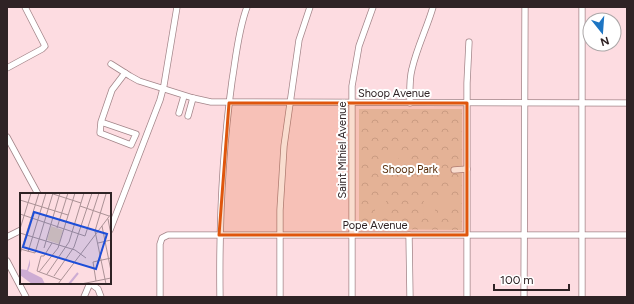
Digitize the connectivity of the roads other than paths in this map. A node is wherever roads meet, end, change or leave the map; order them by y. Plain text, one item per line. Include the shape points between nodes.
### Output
1 (25, 7) edge
2 (177, 7) edge
3 (247, 7) edge
4 (310, 7) edge
5 (374, 7) edge
6 (434, 7) edge
7 (525, 7) edge
8 (582, 7) edge
9 (469, 42) dead end
10 (111, 64) dead end
11 (7, 68) edge
12 (125, 73) junction
13 (163, 89) junction
14 (184, 96) junction
15 (193, 98) junction
16 (290, 102) junction
17 (352, 102) junction
18 (410, 102) junction
19 (229, 103) junction
20 (467, 103) junction
21 (525, 103) junction
22 (582, 103) junction
23 (627, 103) edge
24 (179, 113) dead end
25 (188, 116) dead end
26 (101, 122) junction
27 (136, 134) junction
28 (7, 137) edge
29 (146, 137) junction
30 (131, 145) junction
31 (141, 149) junction
32 (467, 169) junction
33 (454, 170) dead end
34 (37, 193) edge
35 (111, 227) edge
36 (20, 230) edge
37 (219, 235) junction
38 (280, 235) junction
39 (352, 235) junction
40 (409, 235) junction
41 (468, 235) junction
42 (524, 235) junction
43 (582, 235) junction
44 (627, 235) edge
45 (7, 237) edge
46 (7, 261) edge
47 (90, 284) edge
48 (91, 284) edge
49 (26, 297) edge
50 (84, 297) edge
51 (101, 297) edge
52 (160, 297) edge
53 (220, 297) edge
54 (280, 297) edge
55 (352, 297) edge
56 (410, 297) edge
57 (467, 297) edge
58 (524, 297) edge
59 (582, 297) edge

1 - 11 street via 45,46
2 - 13 street
3 - 19 street
4 - 16 street via 299,40
5 - 17 street, Saint Mihiel Avenue via 355,61
6 - 18 street via 412,68
7 - 21 street
8 - 22 street
9 - 20 street
10 - 12 street, Shoop Avenue
12 - 13 street, Shoop Avenue via 138,81
12 - 26 street via 112,90
13 - 14 street, Shoop Avenue
13 - 29 street
14 - 15 street, Shoop Avenue
14 - 24 street
15 - 19 street, Shoop Avenue
15 - 25 street
16 - 17 street, Shoop Avenue
16 - 19 street, Shoop Avenue
16 - 38 street via 281,180
17 - 18 street, Shoop Avenue
17 - 39 street, Saint Mihiel Avenue
18 - 20 street, Shoop Avenue
19 - 37 street
20 - 21 street, Shoop Avenue
20 - 32 street
21 - 22 street, Shoop Avenue
21 - 42 street
22 - 23 street, Shoop Avenue
22 - 43 street
26 - 27 street
26 - 30 street via 100,133
27 - 29 street
27 - 30 street
28 - 34 street
29 - 31 street
30 - 31 street
31 - 35 street
32 - 33 street
32 - 41 street
36 - 45 street
37 - 38 street, Pope Avenue
37 - 52 street, Pope Avenue via 164,236 161,239
37 - 53 street
38 - 39 street, Pope Avenue
38 - 54 street
39 - 40 street, Pope Avenue
39 - 55 street, Saint Mihiel Avenue
40 - 41 street, Pope Avenue
40 - 56 street
41 - 42 street, Pope Avenue
41 - 57 street
42 - 43 street, Pope Avenue
42 - 58 street
43 - 44 street, Pope Avenue
43 - 59 street
46 - 49 street
47 - 50 street
48 - 51 street via 98,289

